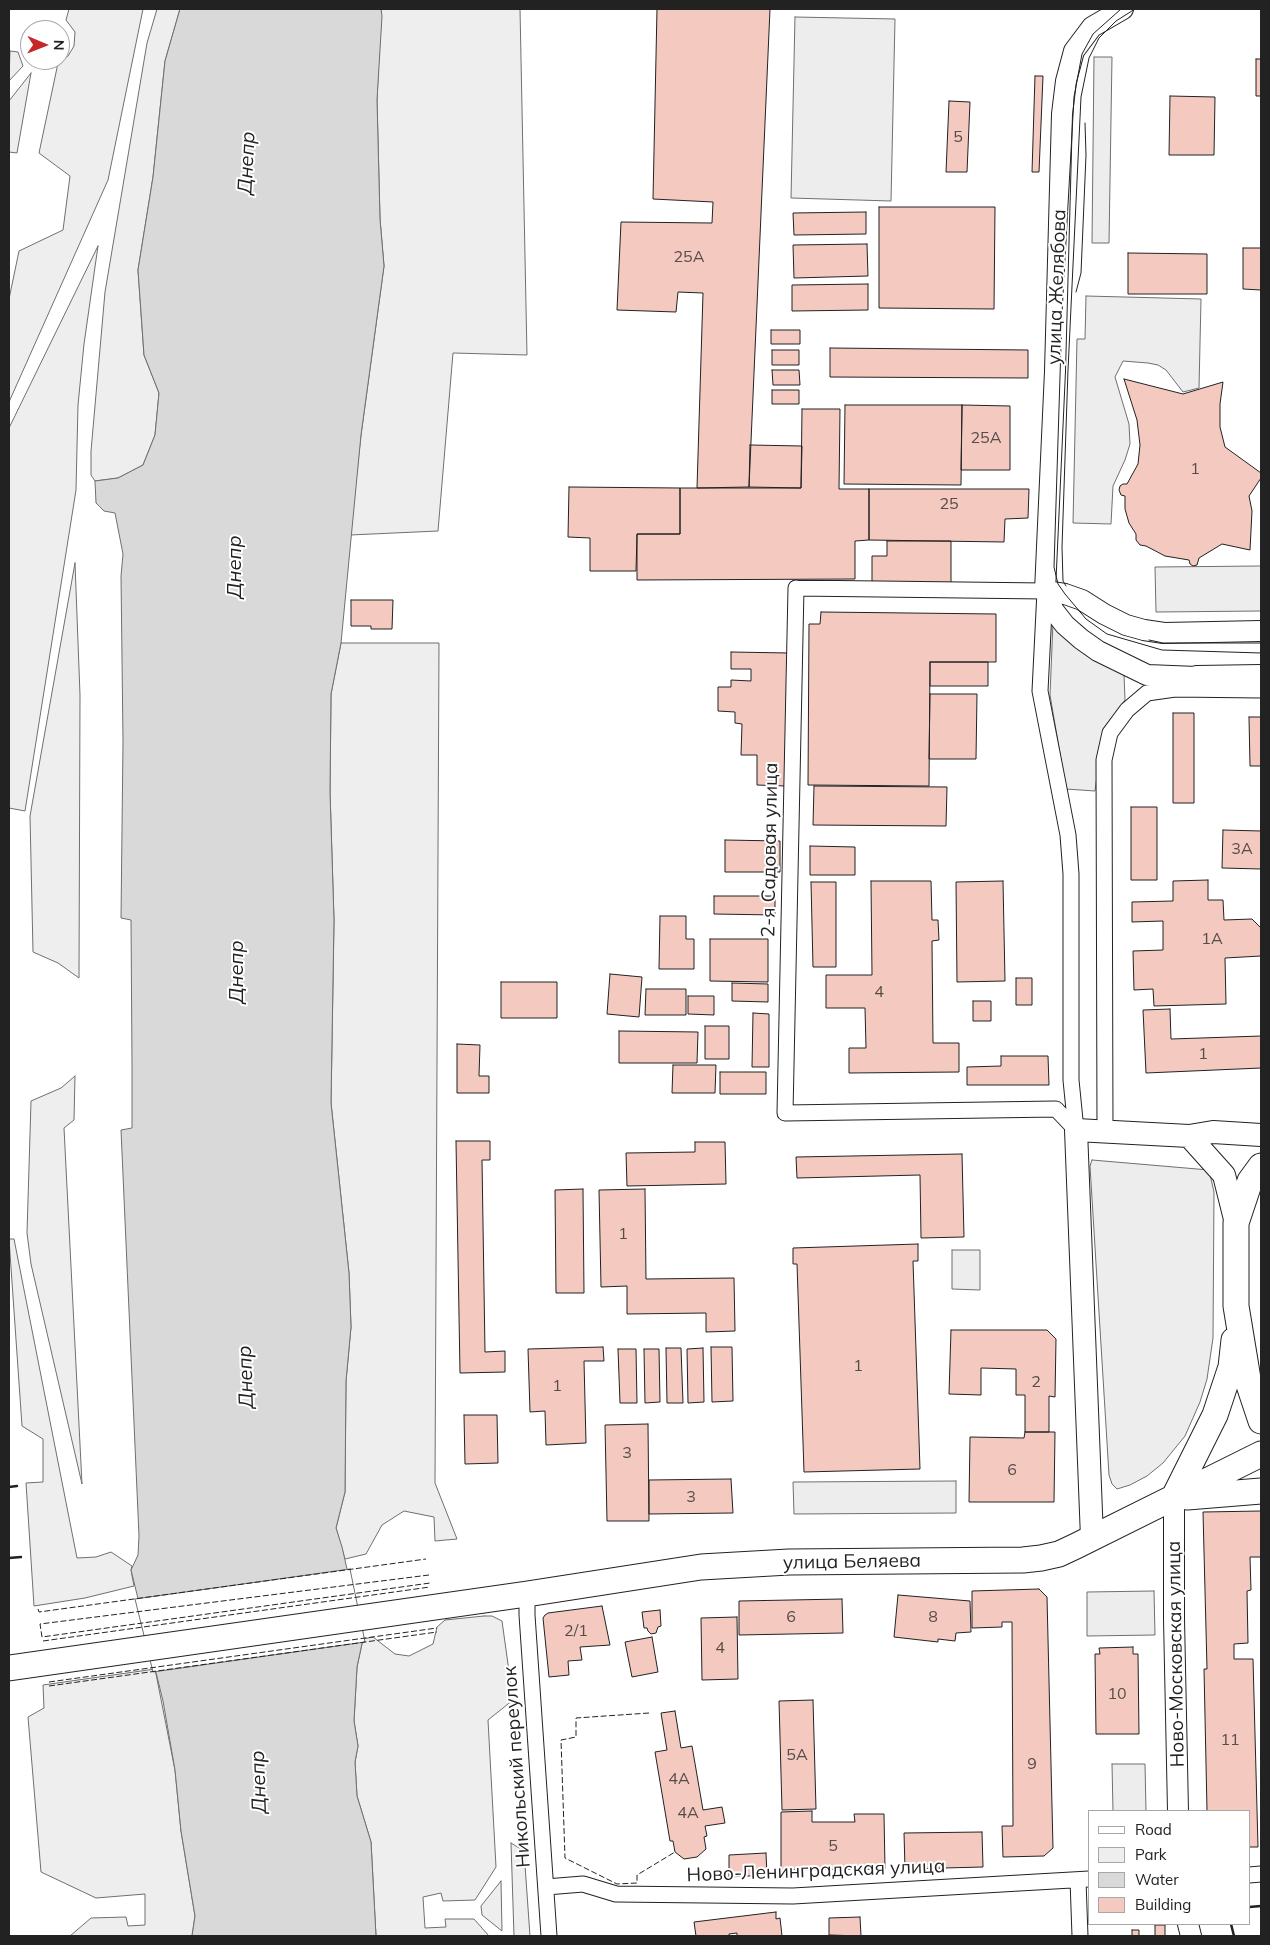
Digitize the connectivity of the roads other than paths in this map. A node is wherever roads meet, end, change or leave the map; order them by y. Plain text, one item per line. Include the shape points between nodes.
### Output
1 (1123, 9) edge
2 (1045, 591) junction
3 (1261, 631) edge
4 (1261, 676) edge
5 (1197, 677) joint
6 (1147, 684) junction
7 (1261, 690) edge
8 (1076, 1130) junction
9 (1105, 1132) junction
10 (1261, 1135) edge
11 (1189, 1136) junction
12 (1261, 1166) edge
13 (1236, 1223) junction
14 (1236, 1306) junction
15 (1261, 1421) edge
16 (1261, 1454) edge
17 (1261, 1491) edge
18 (1174, 1498) junction
19 (1092, 1538) junction
20 (527, 1594) junction
21 (9, 1668) edge
22 (1178, 1810) edge
23 (1083, 1880) edge
24 (546, 1886) junction
25 (550, 1936) edge
26 (1080, 1936) edge

1 - 2 street, улица Желябова via 1092,27 1074,52 1066,81 1062,114
2 - 3 street via 1082,600 1126,625 1144,630 1164,633
2 - 6 street via 1065,625
2 - 8 street via 1040,691 1068,835 1071,1080
2 - 8 street, 2-я Садовая улица via 796,588 785,1112 1056,1109
4 - 5 main road
5 - 6 street
6 - 7 street via 1175,689
6 - 9 street via 1110,733 1104,760
8 - 9 main road
8 - 19 main road
9 - 11 main road
10 - 11 main road via 1213,1132
11 - 13 main road via 1224,1175
12 - 13 main road via 1250,1181
13 - 14 main road
14 - 15 main road via 1249,1385
14 - 18 main road via 1232,1359 1224,1392
16 - 18 main road
17 - 18 main road, улица Беляева
18 - 19 main road, улица Беляева
18 - 22 street, Ново-Московская улица
19 - 20 main road, улица Беляева via 1058,1554 1023,1560 726,1565
20 - 21 main road, улица Беляева
20 - 24 street, Никольский переулок
23 - 24 street, Ново-Ленинградская улица via 793,1896 616,1894 583,1884
23 - 26 street
24 - 25 street, Никольский переулок

